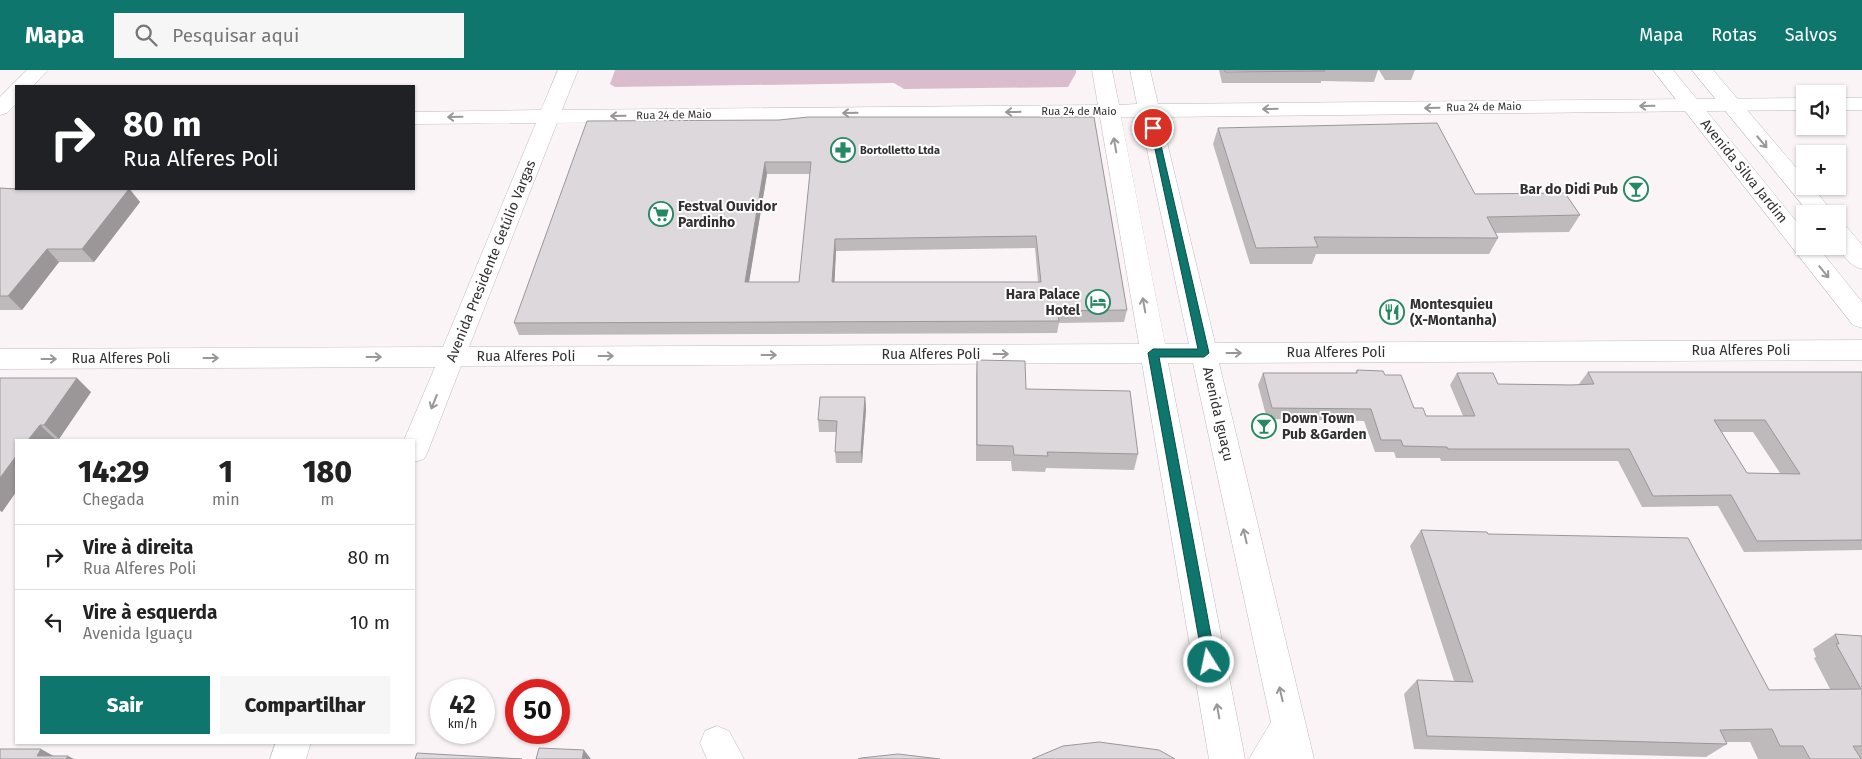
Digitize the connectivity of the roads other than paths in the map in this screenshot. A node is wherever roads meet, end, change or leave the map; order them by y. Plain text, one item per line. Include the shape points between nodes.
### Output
1 (38, 70) edge
2 (568, 70) edge
3 (1102, 70) edge
4 (1140, 70) edge
5 (1663, 70) edge
6 (1702, 70) edge
7 (23, 85) edge
8 (15, 93) edge
9 (1796, 104) edge
10 (1846, 104) edge
11 (1862, 104) edge
12 (1691, 105) junction
13 (1731, 105) junction
14 (0, 109) edge
15 (1149, 110) junction
16 (1109, 111) junction
17 (550, 116) junction
18 (415, 118) edge
19 (0, 122) edge
20 (15, 122) edge
21 (1739, 166) junction
22 (1122, 181) junction
23 (1810, 205) edge
24 (1815, 205) edge
25 (1173, 216) junction
26 (1846, 242) edge
27 (1862, 261) edge
28 (1862, 320) edge
29 (1862, 350) edge
30 (1153, 353) junction
31 (1204, 353) junction
32 (453, 356) junction
33 (0, 359) edge
34 (415, 449) edge
35 (1288, 726) junction
36 (293, 744) edge
37 (288, 759) edge
38 (1227, 759) edge
39 (1267, 759) edge
40 (1296, 759) edge

1 - 7 street
2 - 17 street, Avenida Presidente Getúlio Vargas
3 - 16 street
4 - 15 street, Avenida Iguaçu
5 - 12 street, Avenida Silva Jardim
6 - 13 street
8 - 14 street
9 - 13 street, Rua 24 de Maio
10 - 11 street
12 - 13 street, Rua 24 de Maio
12 -> 15 street, Rua 24 de Maio
12 - 21 street, Avenida Silva Jardim
13 -> 24 street
15 - 16 street, Rua 24 de Maio
15 - 25 street, Avenida Iguaçu
16 -> 17 street, Rua 24 de Maio
22 -> 16 street
17 -> 18 street, Rua 24 de Maio
17 - 32 street, Avenida Presidente Getúlio Vargas
19 - 20 street
21 - 23 street
21 -> 28 street, Avenida Silva Jardim
22 - 25 street
30 -> 22 street
25 - 31 street, Avenida Iguaçu
26 - 27 street
31 -> 29 street, Rua Alferes Poli
30 - 31 street, Rua Alferes Poli
32 -> 30 street, Rua Alferes Poli
38 -> 30 street
35 -> 31 street, Avenida Iguaçu
33 -> 32 street, Rua Alferes Poli
32 -> 34 street, Avenida Presidente Getúlio Vargas
35 - 39 street
35 - 40 street, Avenida Iguaçu
36 - 37 street

